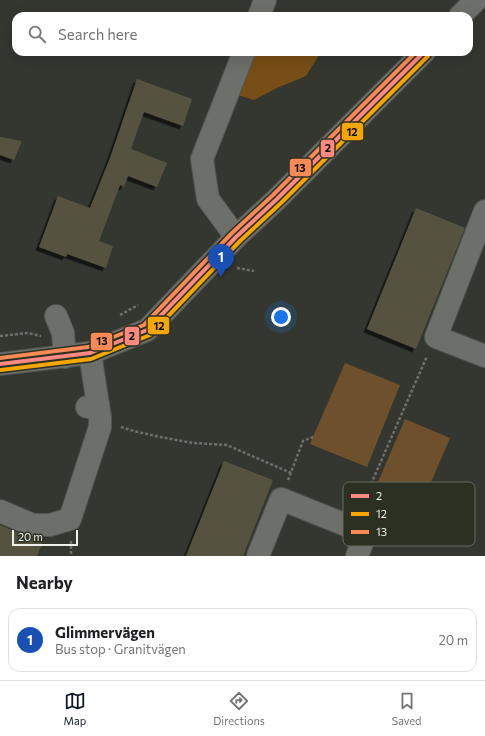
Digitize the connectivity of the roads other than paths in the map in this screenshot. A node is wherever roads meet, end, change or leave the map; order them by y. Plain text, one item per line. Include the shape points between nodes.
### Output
1 (265, 0) edge
2 (476, 0) edge
3 (260, 12) edge
4 (464, 12) edge
5 (242, 56) edge
6 (420, 56) edge
7 (485, 211) edge
8 (236, 237) junction
9 (56, 316) dead end
10 (90, 353) junction
11 (485, 356) edge
12 (65, 357) junction
13 (0, 364) edge
14 (0, 511) edge
15 (343, 524) edge
16 (361, 546) edge
17 (258, 556) edge
18 (357, 556) edge

1 - 3 street
2 - 4 street
5 - 8 street via 202,159 208,199
6 - 8 street
7 - 11 street via 436,337
8 - 10 street via 147,330
9 - 12 street via 63,333
10 - 12 street
10 - 14 street via 95,410 100,427 70,519 50,525 33,525
12 - 13 street
15 - 17 street via 281,499
16 - 18 street

